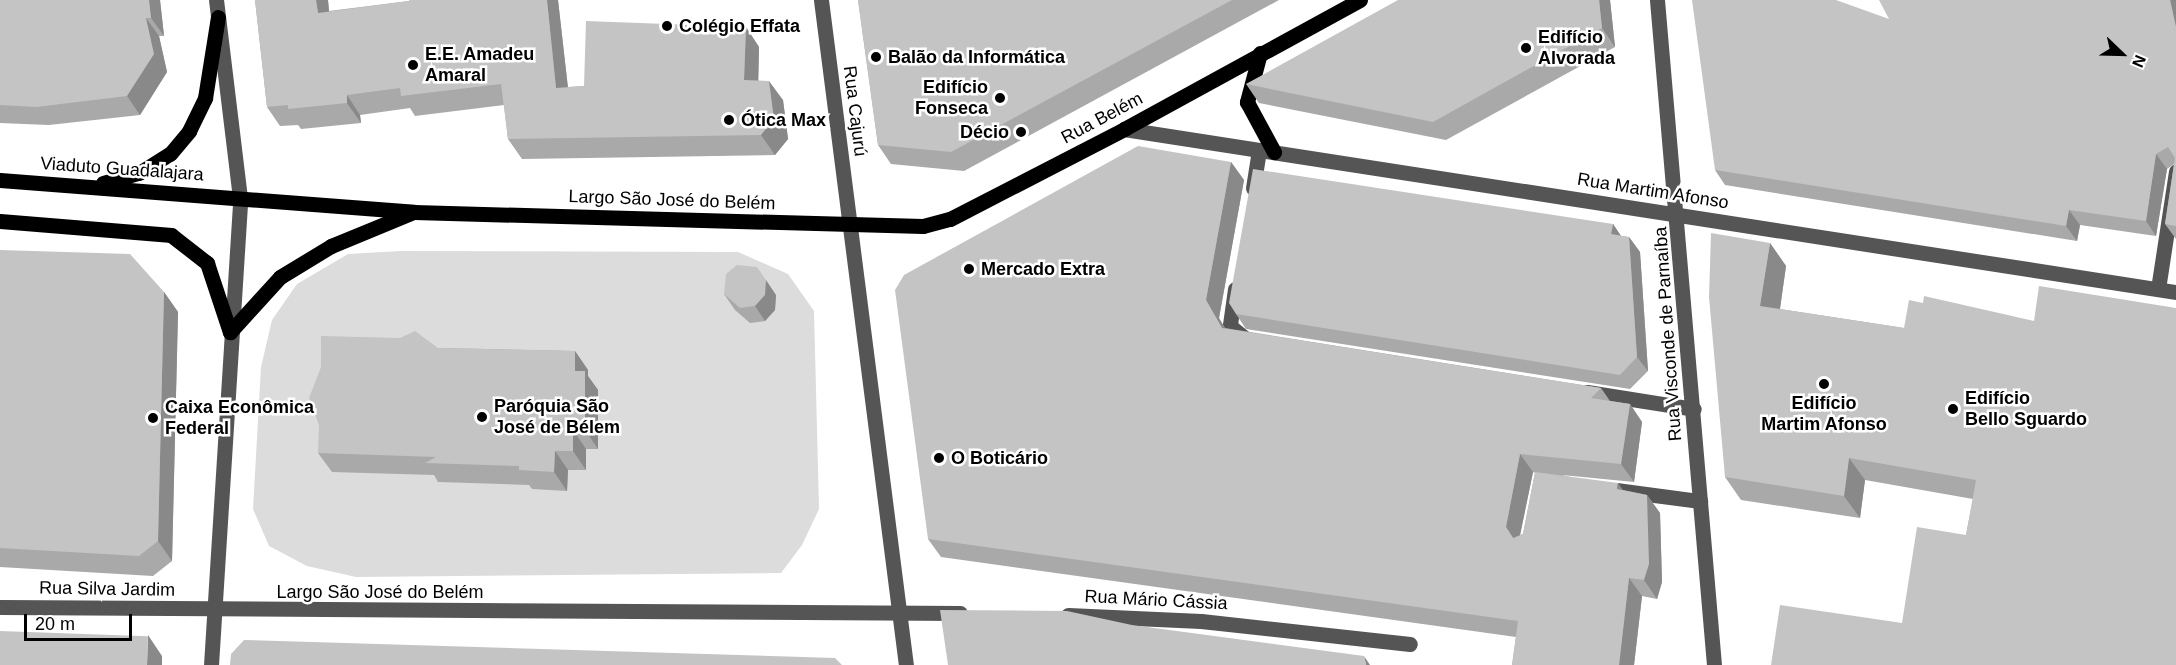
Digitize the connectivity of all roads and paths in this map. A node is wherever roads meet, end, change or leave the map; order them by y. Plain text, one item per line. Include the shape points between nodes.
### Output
1 (216, 0) edge
2 (821, 0) edge
3 (1360, 0) edge
4 (1657, 0) edge
5 (218, 17) junction
6 (1260, 53) junction
7 (1124, 129) junction
8 (1266, 151) junction
9 (2176, 171) edge
10 (0, 180) edge
11 (93, 186) junction
12 (240, 198) junction
13 (1250, 206) edge
14 (414, 212) junction
15 (1679, 215) junction
16 (0, 221) edge
17 (851, 227) junction
18 (1237, 274) edge
19 (2158, 290) junction
20 (2176, 292) edge
21 (230, 332) junction
22 (1268, 343) edge
23 (1572, 390) edge
24 (1694, 409) junction
25 (1596, 487) edge
26 (1700, 501) junction
27 (0, 607) edge
28 (213, 611) junction
29 (899, 612) junction
30 (980, 613) edge
31 (1049, 615) edge
32 (1410, 644) dead end
33 (211, 665) edge
34 (906, 665) edge
35 (1714, 665) edge

1 - 5 street
2 - 17 street, Rua Cajurú
3 - 6 main road, Rua Belém
4 - 15 street, Rua Visconde de Parnaíba
5 - 11 main road via 205,98 189,130 170,154 139,172
5 - 12 street
6 - 7 main road, Rua Belém
6 - 8 main road via 1247,102
7 - 8 street, Rua Martim Afonso
7 - 17 main road, Rua Belém via 950,219 898,229
8 - 13 street
8 - 15 street, Rua Martim Afonso
9 - 19 street
10 - 11 main road, Viaduto Guadalajara
11 - 12 main road, Viaduto Guadalajara
12 - 14 main road, Largo São José do Belém
12 - 21 street
14 - 17 main road, Largo São José do Belém
14 - 21 main road via 331,246 280,277
15 - 19 street, Rua Martim Afonso
15 - 24 street, Rua Visconde de Parnaíba
16 - 21 main road via 150,231 181,240 207,263
17 - 29 street
18 - 22 street via 1229,320 1236,334
19 - 20 street, Rua Martim Afonso
21 - 28 street
23 - 24 street
24 - 26 street, Rua Visconde de Parnaíba
25 - 26 street
26 - 35 street, Rua Visconde de Parnaíba
27 - 28 street, Rua Silva Jardim
28 - 29 street, Largo São José do Belém
28 - 33 street
29 - 30 street
29 - 34 street
31 - 32 street, Rua Mário Cássia via 1201,621

